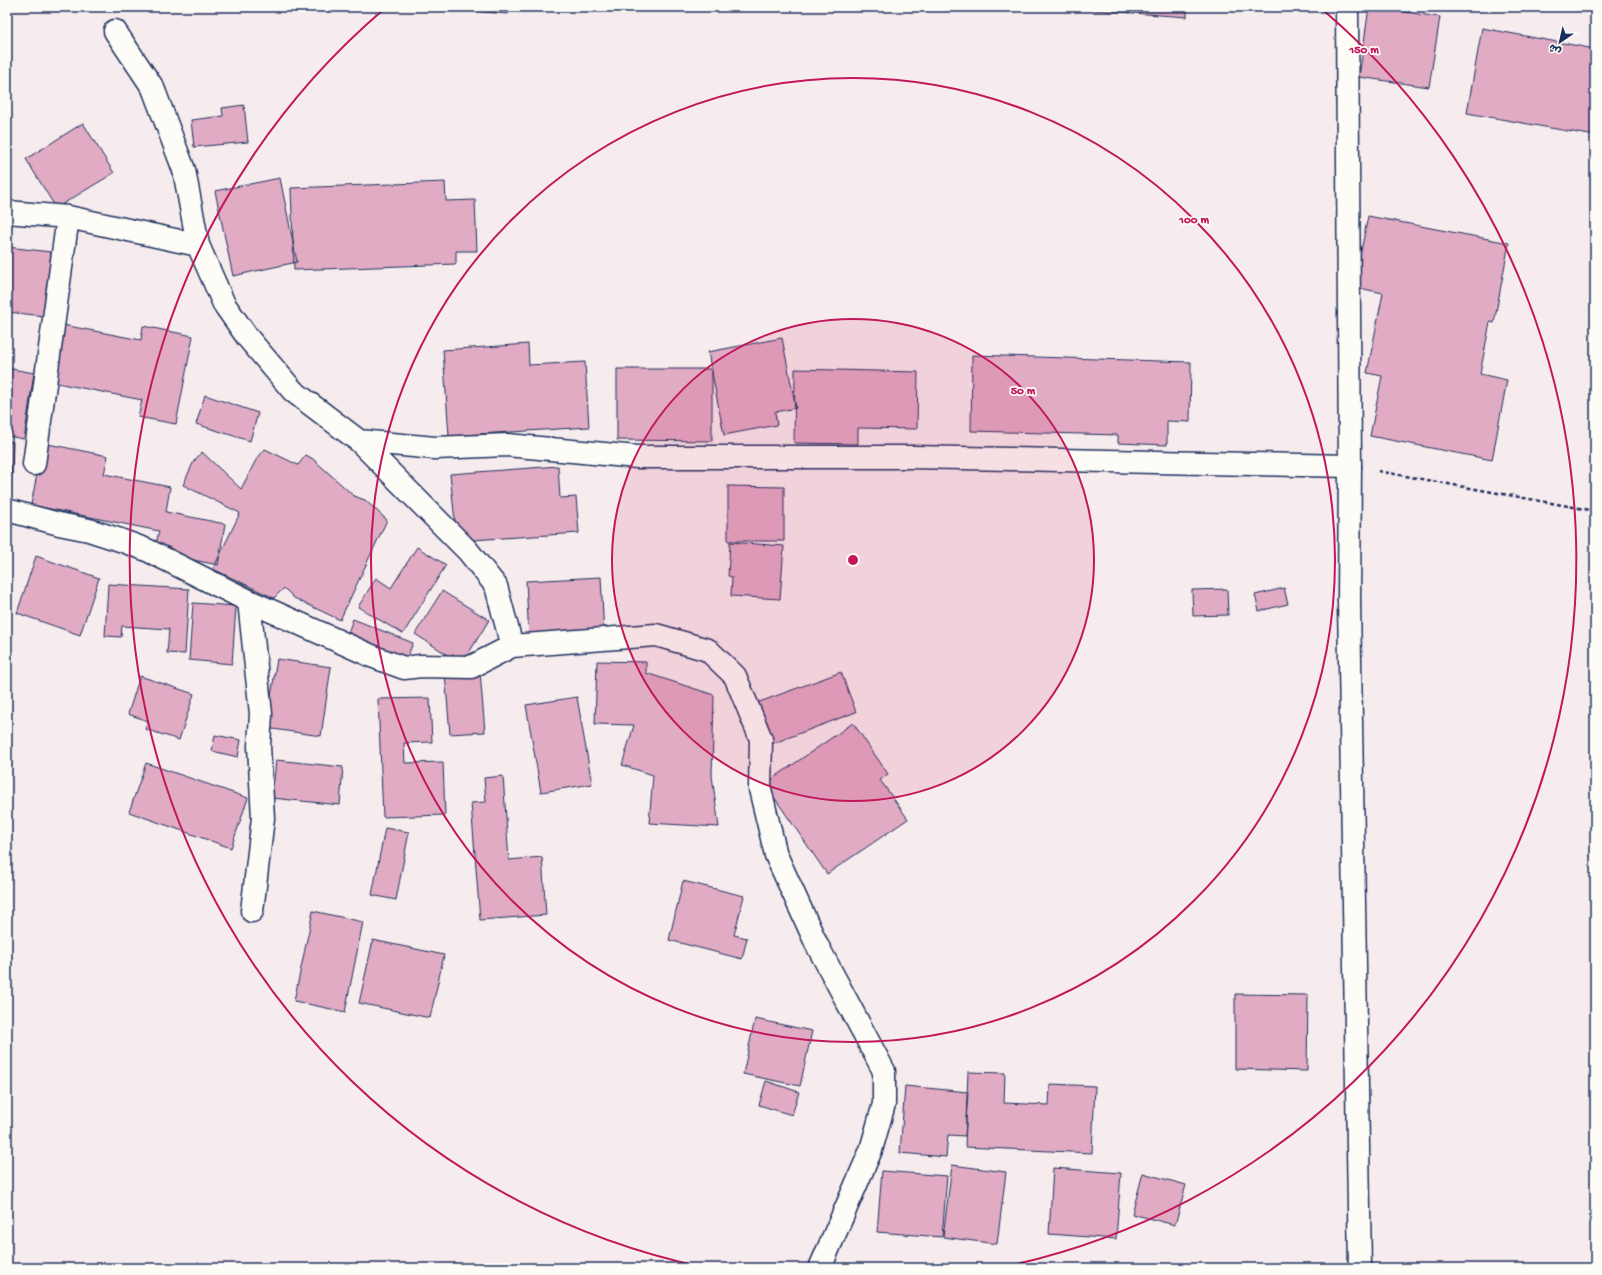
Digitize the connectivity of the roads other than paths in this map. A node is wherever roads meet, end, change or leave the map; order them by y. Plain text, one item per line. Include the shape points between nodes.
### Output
1 (1347, 7) edge
2 (115, 31) dead end
3 (7, 212) edge
4 (68, 217) junction
5 (198, 245) junction
6 (359, 441) junction
7 (34, 464) dead end
8 (1350, 466) junction
9 (7, 510) edge
10 (248, 601) junction
11 (512, 646) junction
12 (252, 911) dead end
13 (820, 1268) edge
14 (1360, 1268) edge

1 - 8 street
2 - 5 street via 153,88 184,170
3 - 4 street
4 - 5 street
4 - 7 street
5 - 6 street via 224,304 248,338 293,391
6 - 8 street via 435,448 507,445 637,457 912,457
6 - 11 street via 468,551 496,586
8 - 14 street
9 - 10 street via 120,540 147,550
10 - 11 street via 374,658 404,668 471,667
10 - 12 street via 260,714 263,818
11 - 13 street via 656,634 708,650 735,676 761,739 760,789 776,855 817,945 884,1071 884,1104 871,1150

